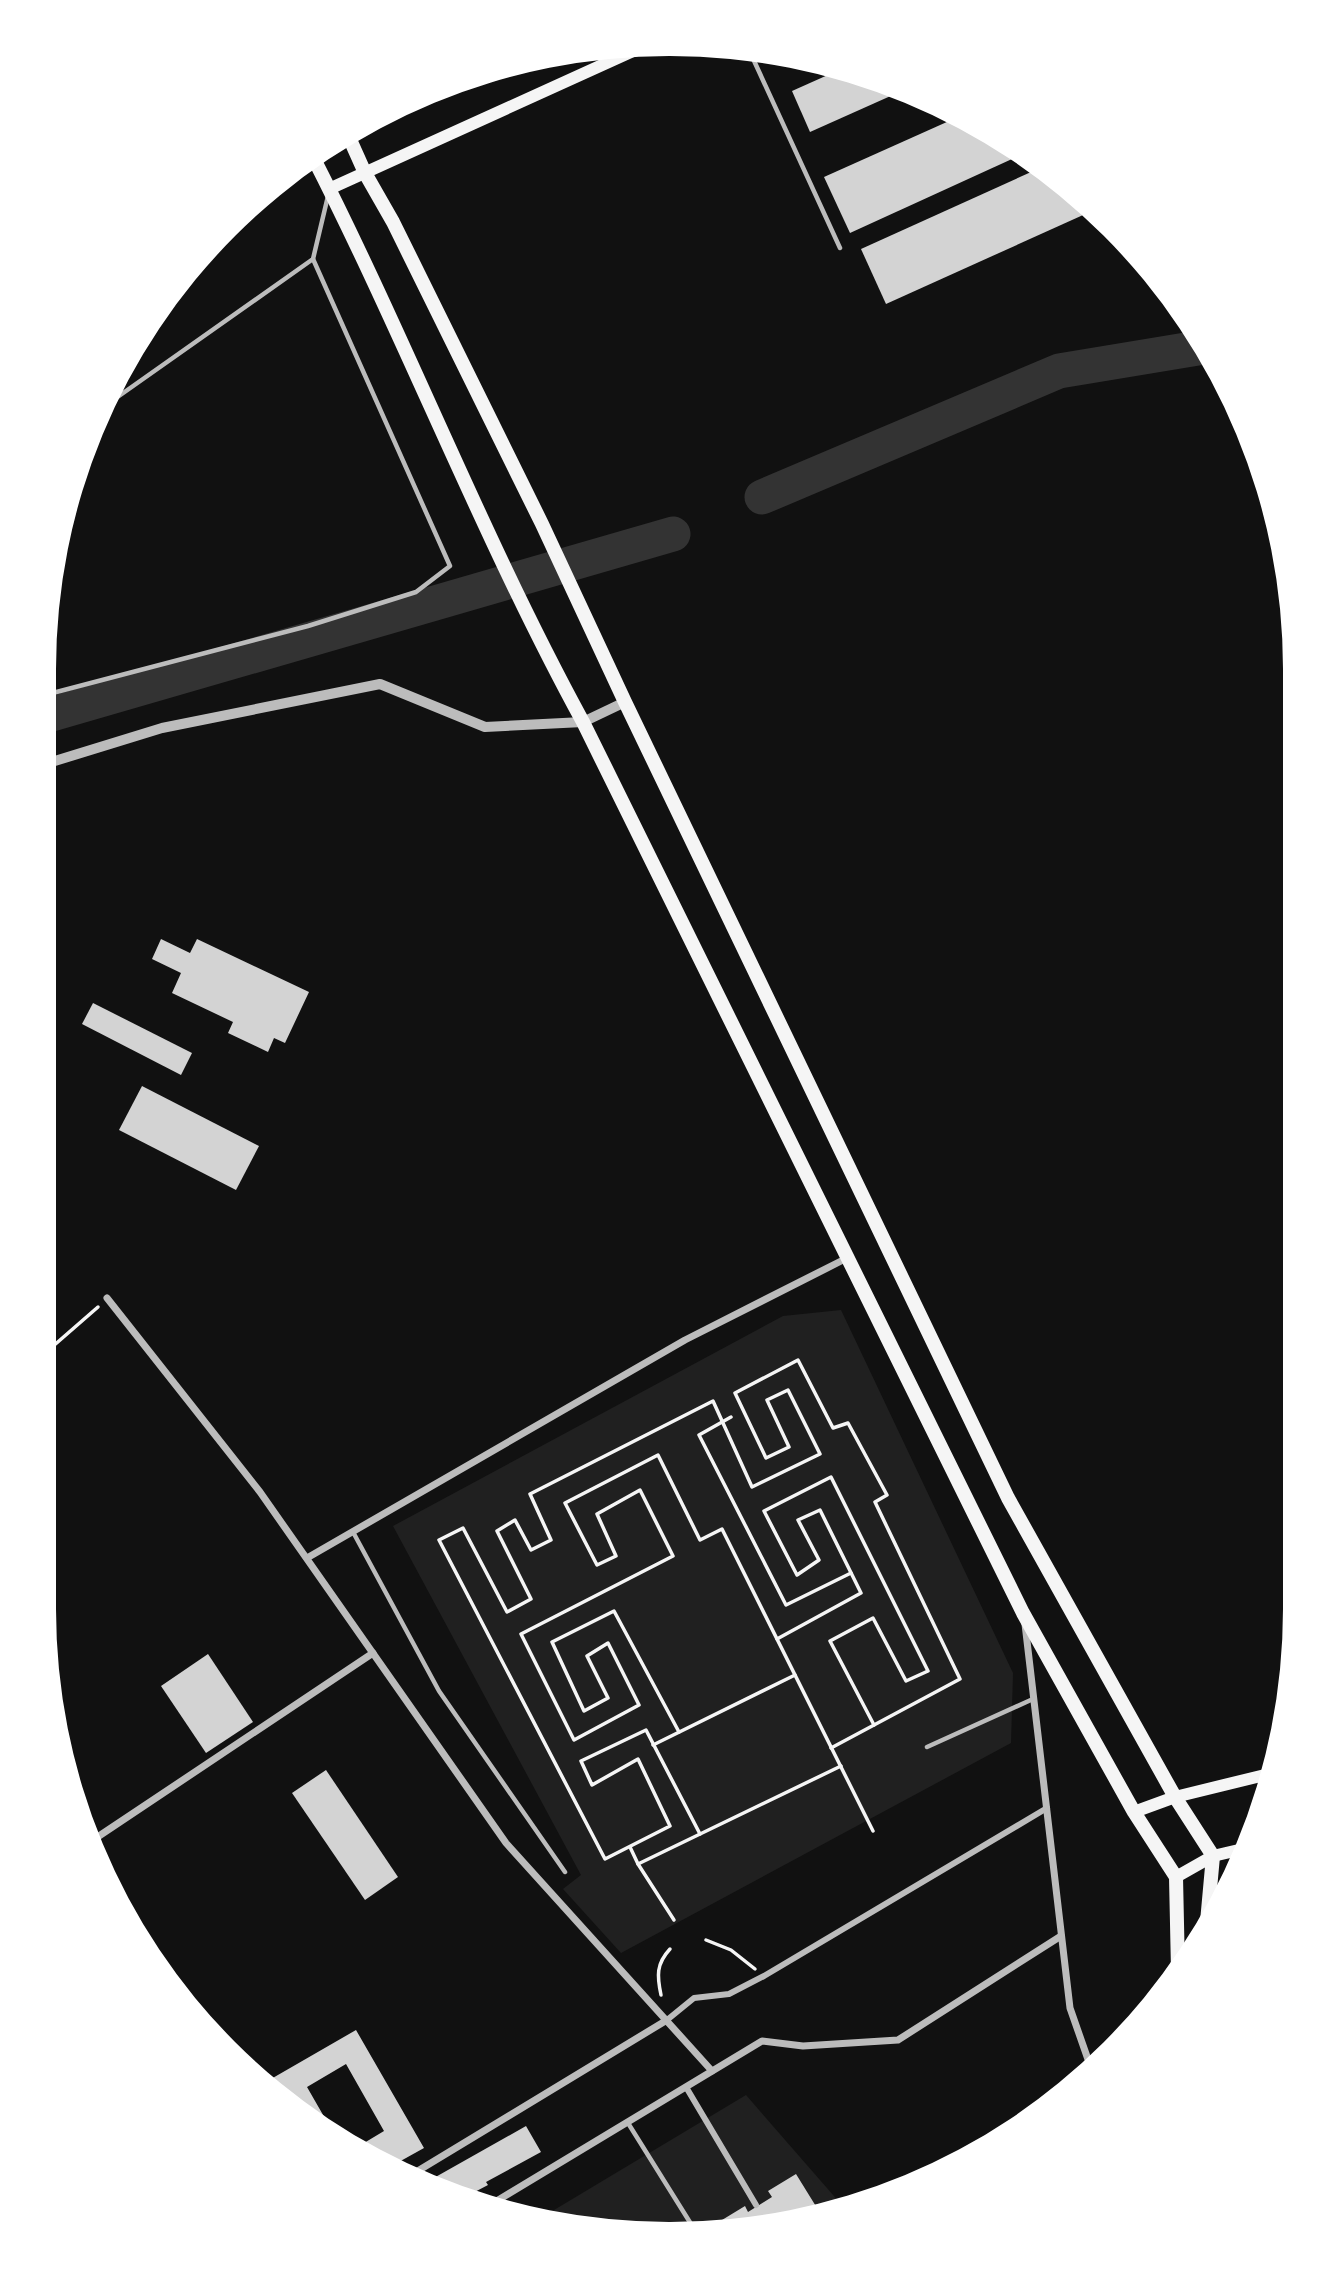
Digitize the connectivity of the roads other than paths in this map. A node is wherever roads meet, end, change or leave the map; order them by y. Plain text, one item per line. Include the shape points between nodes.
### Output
1 (617, 58) edge
2 (754, 62) edge
3 (352, 145) edge
4 (318, 167) edge
5 (365, 173) junction
6 (329, 189) junction
7 (839, 248) dead end
8 (313, 259) junction
9 (121, 395) edge
10 (56, 692) edge
11 (625, 702) junction
12 (583, 722) junction
13 (56, 761) edge
14 (848, 1258) junction
15 (107, 1298) road end
16 (352, 1531) junction
17 (307, 1558) junction
18 (1023, 1613) junction
19 (373, 1653) junction
20 (1034, 1699) junction
21 (927, 1747) dead end
22 (1259, 1776) edge
23 (1175, 1797) junction
24 (1048, 1808) junction
25 (1134, 1812) junction
26 (100, 1835) edge
27 (1232, 1851) edge
28 (1213, 1856) junction
29 (565, 1872) dead end
30 (1176, 1877) junction
31 (1209, 1900) edge
32 (1061, 1936) junction
33 (1178, 1952) edge
34 (667, 2020) junction
35 (1087, 2057) edge
36 (712, 2071) junction
37 (686, 2087) junction
38 (628, 2122) junction
39 (421, 2169) edge
40 (502, 2198) edge
41 (757, 2204) dead end
42 (690, 2221) edge

1 - 5 main road
2 - 7 lane
3 - 5 main road
4 - 6 main road
5 - 6 main road
5 - 11 main road via 542,524
6 - 8 lane
6 - 12 main road via 491,540
8 - 9 lane
8 - 10 lane via 450,566 416,592 308,626
11 - 12 street
11 - 23 main road via 1008,1498
12 - 13 street via 485,727 380,684 162,727
12 - 14 main road
14 - 16 street via 685,1340
14 - 18 main road
15 - 17 street
16 - 17 street
16 - 29 lane via 439,1691
17 - 19 street
18 - 20 street
18 - 25 main road
19 - 26 street
19 - 34 street via 506,1843
20 - 21 lane
20 - 24 street
22 - 23 main road
23 - 25 main road
23 - 28 main road
24 - 32 street
24 - 34 street via 764,1976 729,1994 694,1998
25 - 30 main road
27 - 28 main road
28 - 30 main road
28 - 31 main road
30 - 33 main road
32 - 35 street via 1070,2008
32 - 36 street via 898,2040 803,2046 762,2040
34 - 36 street
34 - 39 street
36 - 37 street
37 - 38 street
37 - 41 street
38 - 40 street
38 - 42 lane

